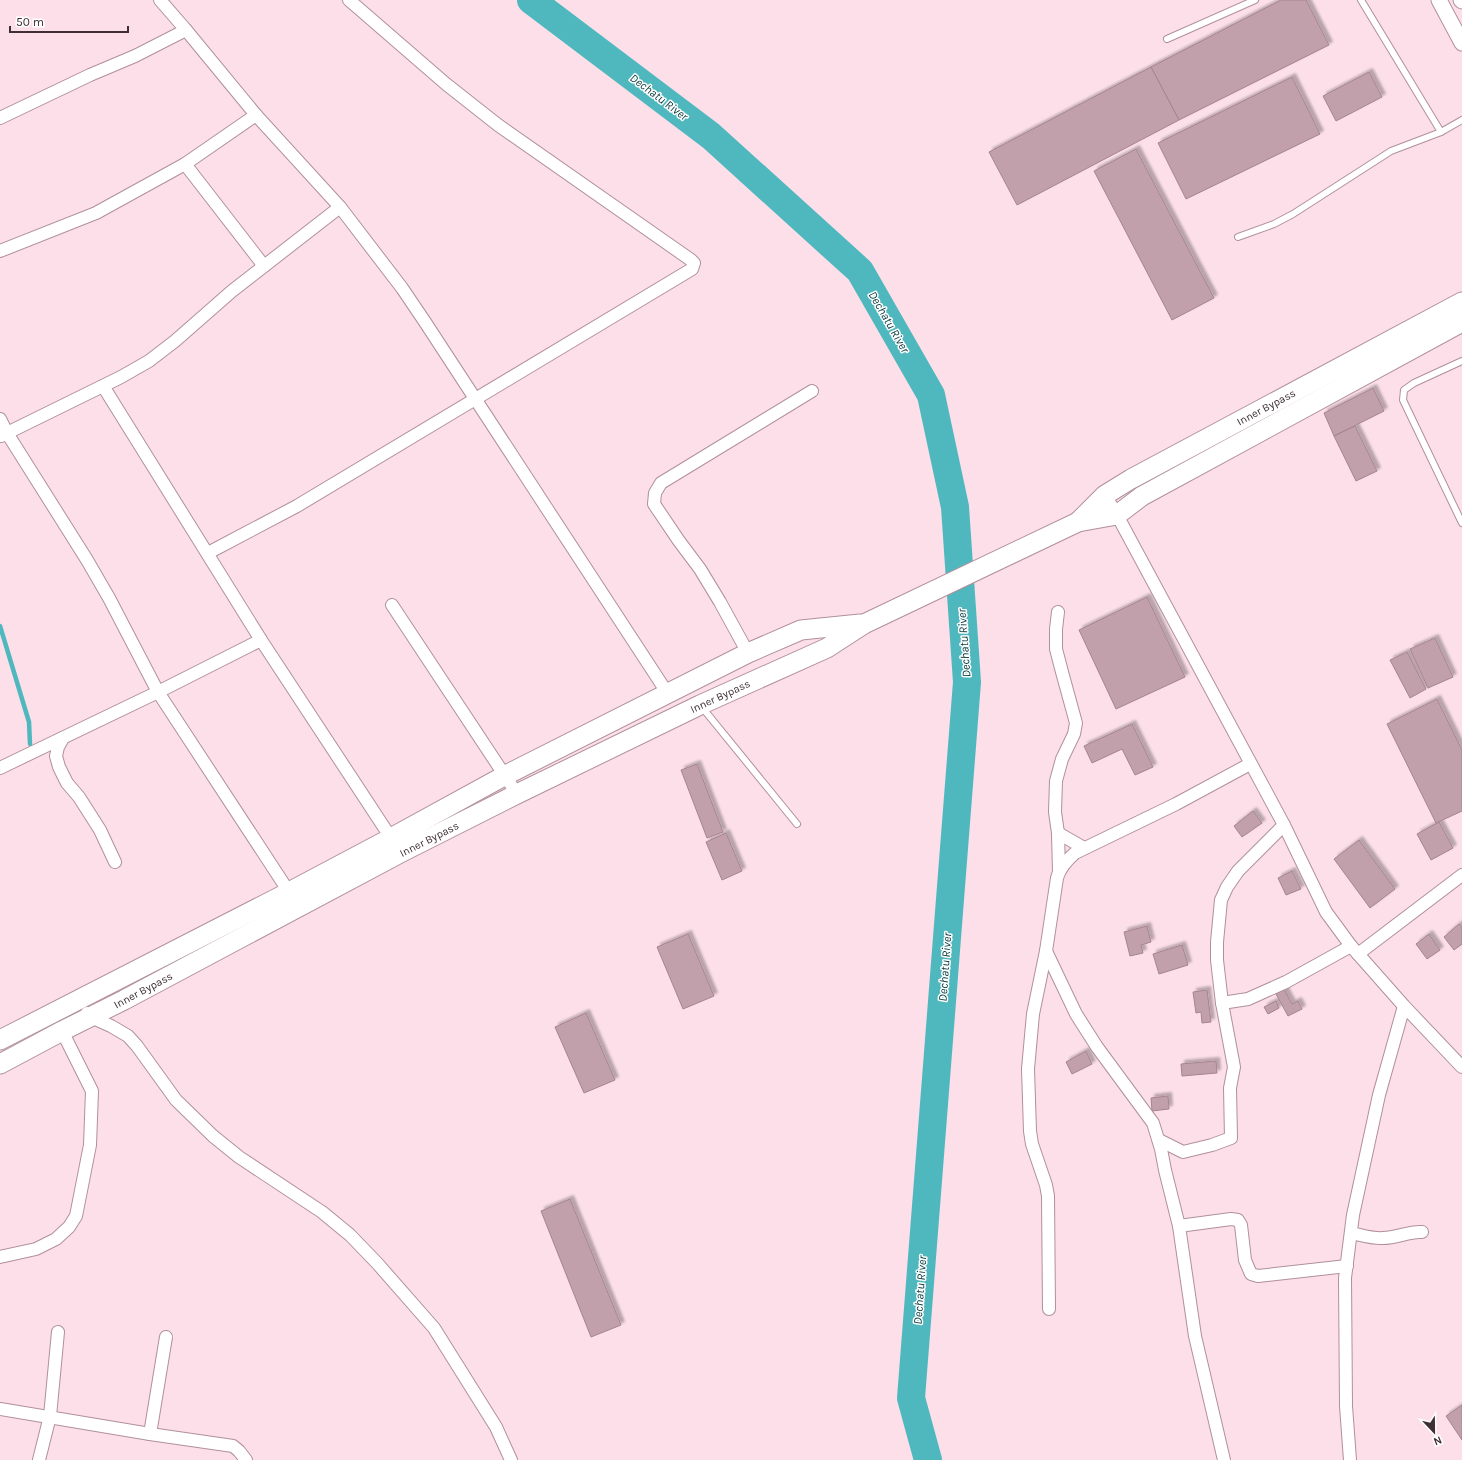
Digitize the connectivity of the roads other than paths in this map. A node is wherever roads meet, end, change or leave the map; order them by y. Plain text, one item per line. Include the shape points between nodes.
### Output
1 (160, 0) edge
2 (349, 0) edge
3 (1255, 0) edge
4 (1361, 0) edge
5 (1439, 0) edge
6 (186, 30) junction
7 (1168, 39) dead end
8 (1462, 43) edge
9 (256, 115) junction
10 (0, 118) edge
11 (1462, 120) edge
12 (1441, 132) junction
13 (185, 164) junction
14 (340, 207) junction
15 (1238, 237) dead end
16 (0, 251) edge
17 (264, 266) junction
18 (1462, 302) edge
19 (1462, 322) edge
20 (1462, 361) edge
21 (103, 386) junction
22 (812, 391) dead end
23 (475, 398) junction
24 (0, 419) edge
25 (4, 435) edge
26 (1105, 495) junction
27 (1117, 515) junction
28 (1078, 522) junction
29 (1462, 523) edge
30 (208, 554) junction
31 (392, 605) dead end
32 (1058, 612) dead end
33 (864, 624) junction
34 (261, 640) junction
35 (748, 653) junction
36 (158, 692) junction
37 (668, 694) junction
38 (700, 705) junction
39 (63, 738) junction
40 (1250, 764) junction
41 (0, 768) edge
42 (504, 776) junction
43 (517, 794) junction
44 (797, 824) dead end
45 (1284, 825) junction
46 (1058, 833) junction
47 (396, 845) junction
48 (1084, 848) junction
49 (115, 862) dead end
50 (1059, 872) junction
51 (1462, 875) edge
52 (289, 892) junction
53 (1355, 950) junction
54 (1046, 951) junction
55 (76, 1001) junction
56 (1222, 1003) junction
57 (1404, 1006) junction
58 (91, 1017) junction
59 (62, 1031) junction
60 (0, 1040) edge
61 (0, 1064) edge
62 (1462, 1067) edge
63 (1159, 1140) junction
64 (1179, 1226) junction
65 (1422, 1232) dead end
66 (1351, 1233) junction
67 (0, 1257) edge
68 (1347, 1266) junction
69 (1049, 1308) dead end
70 (58, 1332) dead end
71 (166, 1336) dead end
72 (0, 1408) edge
73 (50, 1416) junction
74 (150, 1434) junction
75 (39, 1460) edge
76 (246, 1460) edge
77 (511, 1460) edge
78 (1224, 1460) edge
79 (1350, 1460) edge

1 - 6 street
2 - 23 street via 446,84 498,125 694,264 692,269
3 - 7 lane
4 - 12 lane
5 - 8 street
6 - 9 street
6 - 10 street
9 - 13 street
9 - 14 street
11 - 12 lane
12 - 15 lane via 1392,152 1274,224
13 - 16 street via 96,213
13 - 17 street
14 - 17 street
14 - 23 street via 402,288
17 - 21 street via 154,357
18 - 26 main road, Inner Bypass
19 - 27 main road, Inner Bypass via 1142,496
20 - 29 lane via 1414,383 1404,390 1403,400
21 - 25 street
21 - 30 street
22 - 35 street via 661,483 655,493 654,504 700,569
23 - 30 street via 297,506
23 - 37 street
24 - 25 street
25 - 36 street via 87,560
26 - 27 street
26 - 28 main road, Inner Bypass
27 - 28 main road, Inner Bypass
27 - 40 street
28 - 33 main road, Inner Bypass
30 - 34 street
31 - 42 street
32 - 46 street via 1056,649 1076,723 1056,781 1055,812
33 - 35 main road, Inner Bypass via 801,630
33 - 38 main road, Inner Bypass via 827,648
34 - 36 street
34 - 47 street
35 - 37 main road, Inner Bypass
36 - 39 street
36 - 52 street
37 - 42 main road, Inner Bypass
38 - 43 main road, Inner Bypass
38 - 44 lane
39 - 41 street
39 - 49 street via 56,756 59,767 67,783 100,830
40 - 45 street
40 - 48 street via 1188,798
42 - 43 street
42 - 47 main road, Inner Bypass
43 - 47 main road, Inner Bypass
45 - 53 street via 1326,912
45 - 56 street via 1238,871 1221,900 1217,960
46 - 48 street
46 - 50 street
47 - 52 main road, Inner Bypass
47 - 58 main road, Inner Bypass
48 - 50 street via 1065,861
50 - 54 street
51 - 53 street
52 - 55 main road, Inner Bypass
53 - 56 street via 1248,999
53 - 57 street
54 - 63 street via 1076,1014 1097,1047 1154,1123
54 - 69 street via 1033,1014 1028,1068 1032,1144 1048,1196
55 - 58 street
55 - 60 main road, Inner Bypass
56 - 63 street via 1234,1067 1230,1088 1231,1138 1183,1152
57 - 62 street
57 - 66 street via 1379,1095
58 - 59 main road, Inner Bypass
58 - 77 street via 128,1036 176,1100 213,1136 239,1157 322,1212 350,1235 377,1263 434,1328 496,1427
59 - 61 main road, Inner Bypass
59 - 67 street via 92,1090 90,1145 76,1216 69,1228 56,1239 36,1249
63 - 64 street
64 - 68 street via 1238,1220 1241,1225 1245,1260 1251,1274 1258,1276
64 - 78 street via 1195,1336
65 - 66 street via 1414,1231 1382,1239
66 - 68 street
68 - 79 street via 1346,1406
70 - 73 street
71 - 74 street
72 - 73 street
73 - 74 street
73 - 75 street
74 - 76 street via 233,1446

